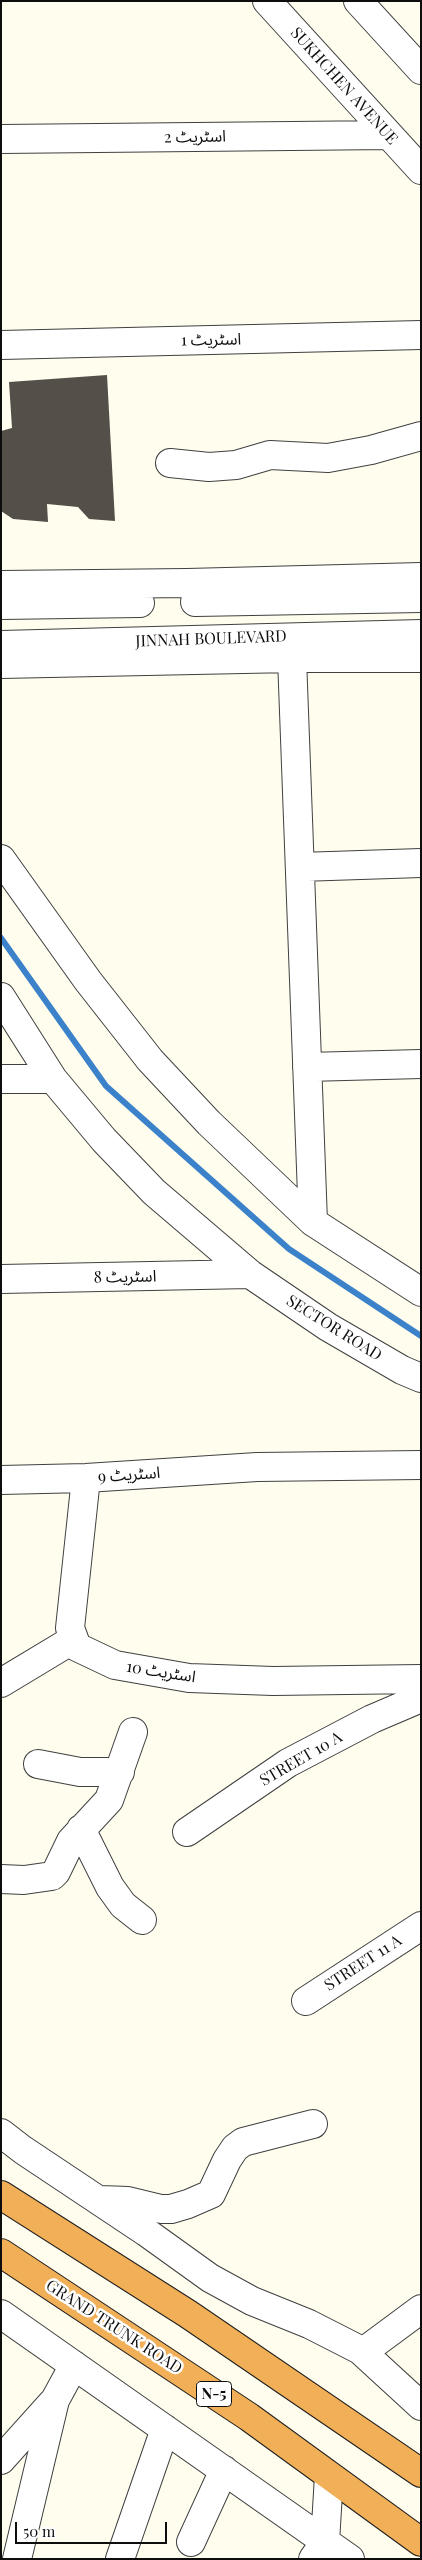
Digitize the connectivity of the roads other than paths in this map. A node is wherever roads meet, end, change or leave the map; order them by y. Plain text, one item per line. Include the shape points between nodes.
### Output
1 (267, 1) edge
2 (358, 1) edge
3 (421, 70) edge
4 (388, 135) junction
5 (1, 139) edge
6 (421, 170) edge
7 (421, 335) edge
8 (1, 345) edge
9 (421, 436) edge
10 (170, 463) dead end
11 (421, 577) edge
12 (1, 586) edge
13 (421, 598) edge
14 (1, 605) edge
15 (421, 634) edge
16 (1, 645) edge
17 (292, 658) junction
18 (421, 658) edge
19 (1, 664) edge
20 (1, 858) edge
21 (421, 863) edge
22 (300, 866) junction
23 (1, 997) edge
24 (421, 1064) edge
25 (307, 1067) junction
26 (1, 1079) edge
27 (53, 1079) junction
28 (313, 1222) junction
29 (250, 1274) junction
30 (1, 1279) edge
31 (421, 1292) edge
32 (421, 1378) edge
33 (421, 1465) edge
34 (86, 1478) junction
35 (1, 1480) edge
36 (74, 1639) junction
37 (421, 1679) edge
38 (1, 1683) edge
39 (421, 1698) edge
40 (133, 1732) dead end
41 (38, 1764) dead end
42 (120, 1772) junction
43 (81, 1829) junction
44 (187, 1832) dead end
45 (1, 1879) edge
46 (142, 1920) dead end
47 (421, 1926) edge
48 (306, 2001) dead end
49 (312, 2124) dead end
50 (1, 2133) edge
51 (1, 2195) edge
52 (99, 2200) junction
53 (1, 2253) edge
54 (421, 2309) edge
55 (1, 2314) edge
56 (362, 2352) junction
57 (74, 2365) junction
58 (55, 2400) junction
59 (421, 2406) edge
60 (165, 2429) junction
61 (1, 2460) edge
62 (224, 2470) junction
63 (421, 2473) edge
64 (329, 2476) junction
65 (191, 2542) dead end
66 (421, 2542) edge
67 (319, 2550) edge
68 (17, 2559) edge
69 (120, 2559) edge
70 (350, 2559) edge

1 - 4 street, SUKHCHEN AVENUE
2 - 3 street
4 - 5 street, اسٹریٹ 2
4 - 6 street, SUKHCHEN AVENUE
7 - 8 street, اسٹریٹ 1
9 - 10 street via 328,458 270,455 209,467
11 - 12 street
13 - 14 street
15 - 16 street, JINNAH BOULEVARD
17 - 18 street
17 - 19 street
17 - 22 street
20 - 28 street via 88,981 150,1060 209,1124
21 - 22 street
22 - 25 street
23 - 27 street, SECTOR ROAD
24 - 25 street
25 - 28 street
26 - 27 street
27 - 29 street, SECTOR ROAD via 104,1140 154,1192
28 - 31 street
29 - 30 street, اسٹریٹ 8
29 - 32 street, SECTOR ROAD via 328,1327
33 - 34 street, اسٹریٹ 9 via 257,1467
34 - 35 street, اسٹریٹ 9
34 - 36 street via 70,1628
36 - 37 street, اسٹریٹ 10 via 77,1647 115,1665 190,1678 273,1681
36 - 38 street
39 - 44 street, STREET 10 A via 372,1719 288,1763
40 - 42 street
41 - 42 street via 80,1772
42 - 43 street via 110,1800
43 - 45 street via 52,1876
43 - 46 street via 110,1887 123,1905
47 - 48 street, STREET 11 A
49 - 52 street via 243,2142 227,2160 210,2194 188,2204 161,2209 128,2201
50 - 52 street
51 - 63 highway via 188,2314
52 - 56 street via 210,2278 252,2302 309,2324
53 - 64 highway, GRAND TRUNK ROAD / N-5 via 249,2417
54 - 56 street
55 - 57 street
56 - 59 street
57 - 58 street
57 - 60 street
58 - 61 street
58 - 68 street
60 - 62 street
60 - 69 street
62 - 65 street
62 - 67 street
64 - 66 highway, GRAND TRUNK ROAD / N-5
64 - 67 street
67 - 70 street

